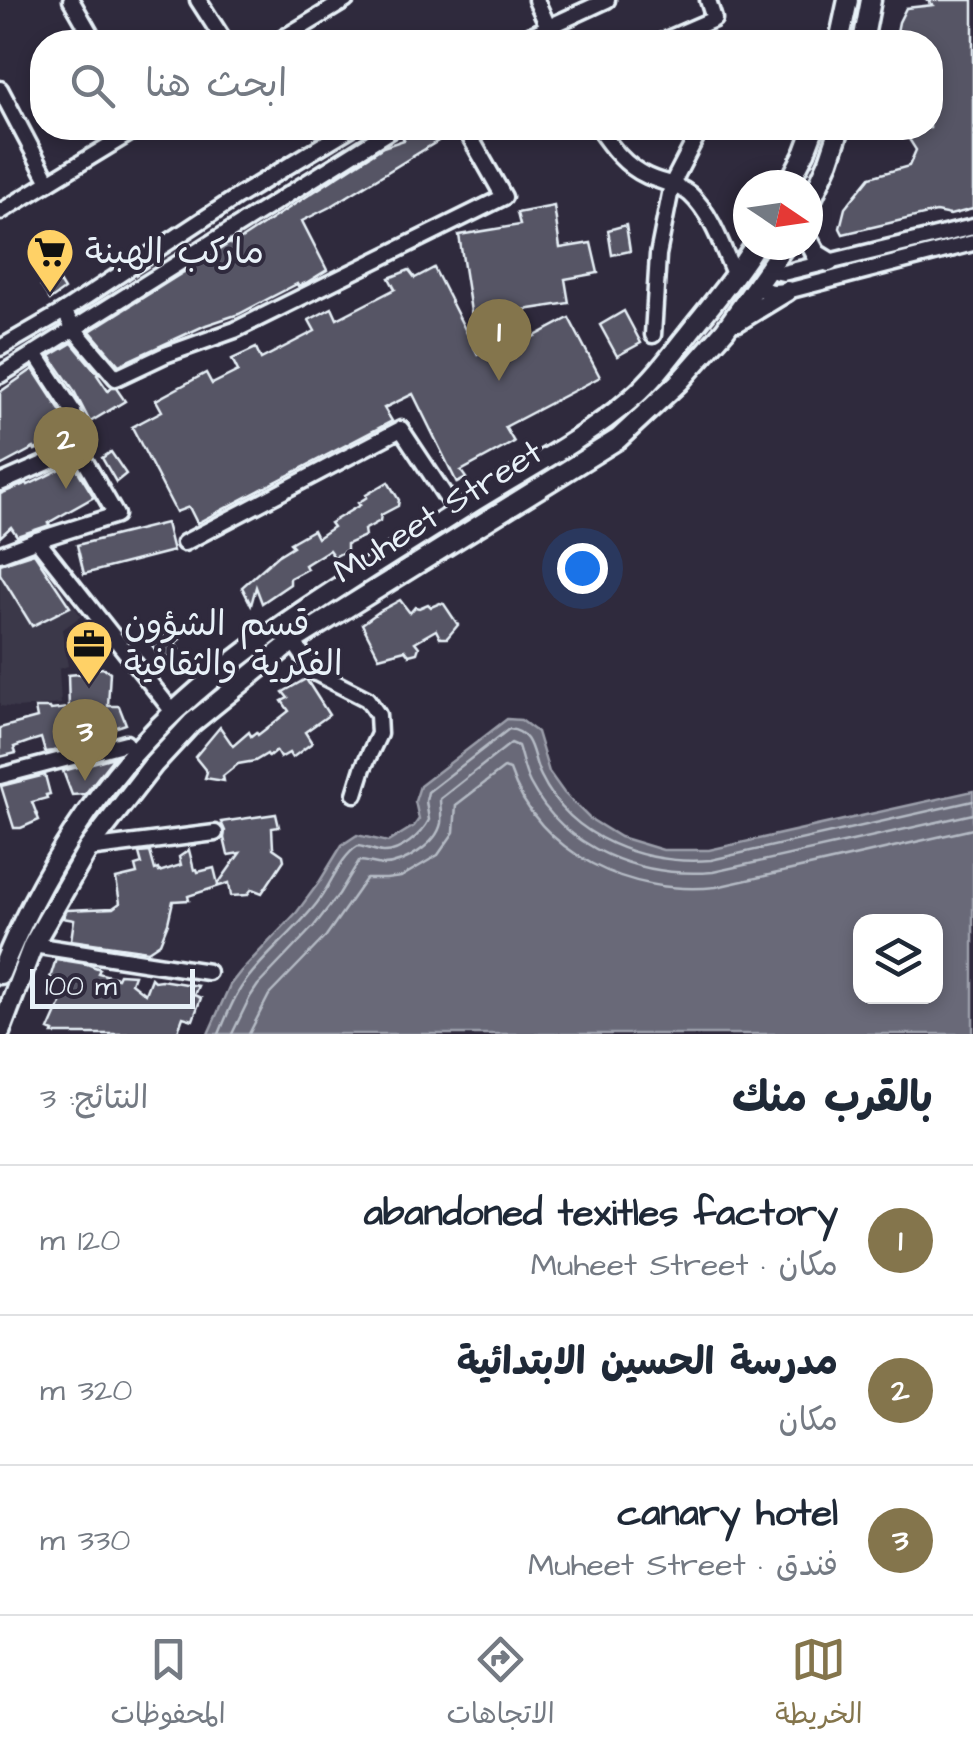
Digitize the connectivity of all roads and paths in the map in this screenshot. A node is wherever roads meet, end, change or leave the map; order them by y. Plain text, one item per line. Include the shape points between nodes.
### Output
1 (71, 0) edge
2 (198, 0) edge
3 (346, 0) edge
4 (536, 0) edge
5 (607, 0) edge
6 (708, 0) edge
7 (848, 0) edge
8 (871, 0) edge
9 (325, 6) edge
10 (548, 26) junction
11 (88, 30) edge
12 (217, 30) edge
13 (293, 30) edge
14 (540, 30) edge
15 (550, 30) edge
16 (689, 30) edge
17 (842, 30) edge
18 (865, 30) edge
19 (0, 89) edge
20 (118, 140) edge
21 (331, 140) edge
22 (375, 140) edge
23 (472, 140) edge
24 (607, 140) edge
25 (695, 140) edge
26 (810, 140) edge
27 (835, 140) edge
28 (796, 170) edge
29 (823, 171) edge
30 (50, 182) junction
31 (672, 184) junction
32 (0, 212) edge
33 (973, 227) edge
34 (973, 242) edge
35 (823, 258) edge
36 (829, 262) junction
37 (757, 267) edge
38 (787, 291) junction
39 (751, 295) junction
40 (64, 312) junction
41 (74, 328) junction
42 (725, 330) junction
43 (653, 335) dead end
44 (0, 348) edge
45 (35, 354) junction
46 (0, 376) edge
47 (78, 449) junction
48 (0, 483) edge
49 (456, 512) junction
50 (36, 540) junction
51 (184, 543) dead end
52 (0, 554) edge
53 (292, 640) junction
54 (173, 712) junction
55 (126, 743) dead end
56 (0, 776) edge
57 (355, 794) dead end
58 (215, 833) dead end
59 (88, 850) junction
60 (33, 946) junction
61 (208, 972) dead end
62 (0, 974) edge
63 (0, 1032) edge

1 - 11 street
2 - 12 street
3 - 9 street
4 - 10 street
5 - 10 street
6 - 16 street via 714,19
7 - 17 main road
8 - 18 main road
9 - 13 street
10 - 14 street
10 - 15 street
19 - 30 street
20 - 30 street
21 - 40 street
22 - 41 street
23 - 41 street via 504,198 236,330 116,378
24 - 31 street via 632,167
25 - 31 street
26 - 28 main road
27 - 29 main road
30 - 32 street
31 - 37 street via 688,192
31 - 43 street via 658,255
33 - 36 street
34 - 38 street
35 - 36 main road
36 - 37 street via 783,274
37 - 39 main road, Muheet Street
37 - 39 main road via 741,289
37 - 49 main road, Muheet Street via 633,397
38 - 39 street
38 - 42 main road
39 - 42 main road, Muheet Street
40 - 41 street
40 - 44 street
41 - 45 street
42 - 53 main road, Muheet Street via 618,439
45 - 46 street
45 - 47 street via 73,411
47 - 48 street
47 - 50 street via 116,515
49 - 51 street via 401,429
49 - 54 main road, Muheet Street via 280,627
50 - 52 street
50 - 54 street
53 - 57 street via 314,672 366,699 378,714 379,734
53 - 59 main road, Muheet Street via 192,722
54 - 62 main road, Muheet Street via 70,838
55 - 56 street
58 - 59 street
59 - 60 main road, Muheet Street
60 - 61 street
60 - 63 main road, Muheet Street

